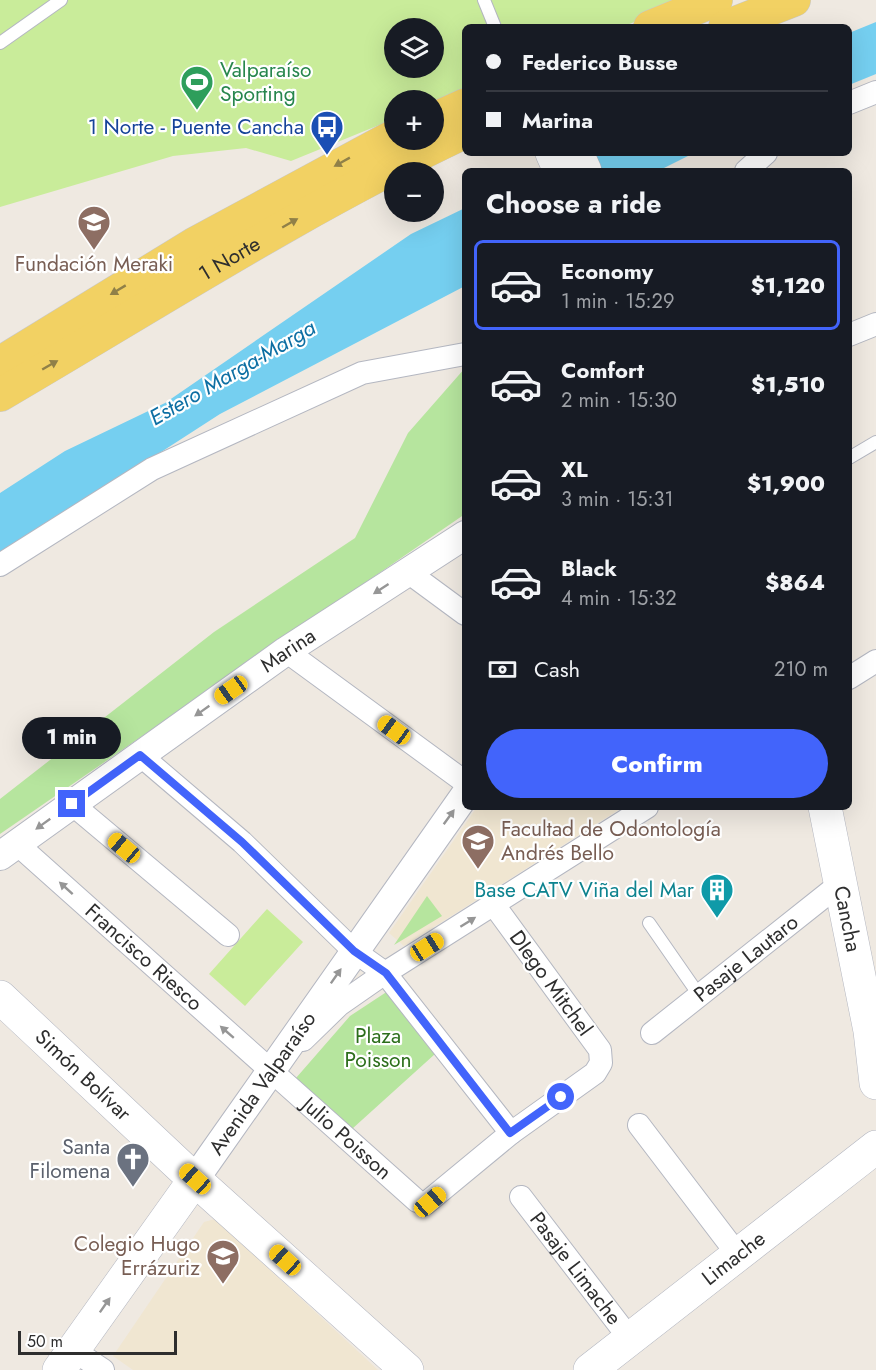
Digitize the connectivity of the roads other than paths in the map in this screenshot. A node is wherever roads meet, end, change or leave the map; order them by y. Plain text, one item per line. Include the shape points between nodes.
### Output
1 (61, 0) edge
2 (484, 0) edge
3 (716, 0) edge
4 (794, 0) edge
5 (494, 24) edge
6 (657, 24) edge
7 (733, 24) edge
8 (0, 43) edge
9 (876, 92) edge
10 (852, 103) edge
11 (462, 106) edge
12 (444, 114) edge
13 (462, 133) edge
14 (384, 141) edge
15 (763, 156) edge
16 (749, 168) edge
17 (876, 324) edge
18 (852, 334) edge
19 (462, 355) edge
20 (0, 363) edge
21 (0, 395) edge
22 (876, 442) edge
23 (852, 456) edge
24 (462, 537) edge
25 (0, 565) edge
26 (408, 572) junction
27 (462, 612) edge
28 (286, 651) junction
29 (876, 661) edge
30 (852, 676) edge
31 (140, 755) junction
32 (462, 780) edge
33 (462, 799) edge
34 (72, 804) junction
35 (642, 810) edge
36 (826, 810) edge
37 (8, 850) edge
38 (840, 883) junction
39 (494, 905) junction
40 (649, 923) dead end
41 (228, 936) dead end
42 (354, 951) junction
43 (386, 973) junction
44 (699, 995) junction
45 (0, 997) edge
46 (652, 1033) dead end
47 (873, 1035) edge
48 (271, 1070) junction
49 (876, 1083) edge
50 (639, 1125) dead end
51 (510, 1133) junction
52 (876, 1147) edge
53 (195, 1179) junction
54 (521, 1197) dead end
55 (738, 1255) junction
56 (630, 1339) junction
57 (66, 1360) edge
58 (103, 1370) edge
59 (407, 1370) edge
60 (590, 1370) edge

1 - 8 lane
2 - 5 lane
3 - 6 main road
4 - 7 main road
9 - 10 street
11 - 12 main road
21 -> 13 main road, 1 Norte via 355,186
14 -> 20 main road, 1 Norte via 194,244
15 - 16 street
17 - 18 street
19 - 25 street via 362,373 152,469
22 - 23 lane
24 - 26 street, Marina
26 - 27 street
26 -> 28 street, Marina
28 -> 31 street, Marina
28 - 32 street
29 - 30 street
31 - 34 street, Marina
31 - 42 street via 242,842
42 -> 33 street, Avenida Valparaíso
34 -> 37 street, Marina
34 - 41 street
35 - 39 street
36 - 38 main road, Cancha
48 -> 37 street, Francisco Riesco
38 - 44 street, Pasaje Lautaro
38 - 47 main road, Cancha
43 -> 39 street
39 - 51 street, DIego Mitchel via 600,1050 601,1063 595,1072
40 - 44 lane
42 - 43 street
48 -> 42 street, Avenida Valparaíso
43 - 48 street via 339,1005
43 - 51 street
44 - 46 street, Pasaje Lautaro
45 - 53 main road, Simón Bolívar
47 - 49 main road, Cancha
48 - 51 street, Julio Poisson via 425,1204
48 - 53 street, Avenida Valparaíso
50 - 55 street
52 - 55 main road, Limache
57 -> 53 main road, Avenida Valparaíso
53 - 59 main road, Simón Bolívar
54 - 56 street, Pasaje Limache
55 - 56 main road, Limache via 691,1297
56 - 60 main road, Limache
57 - 58 street

